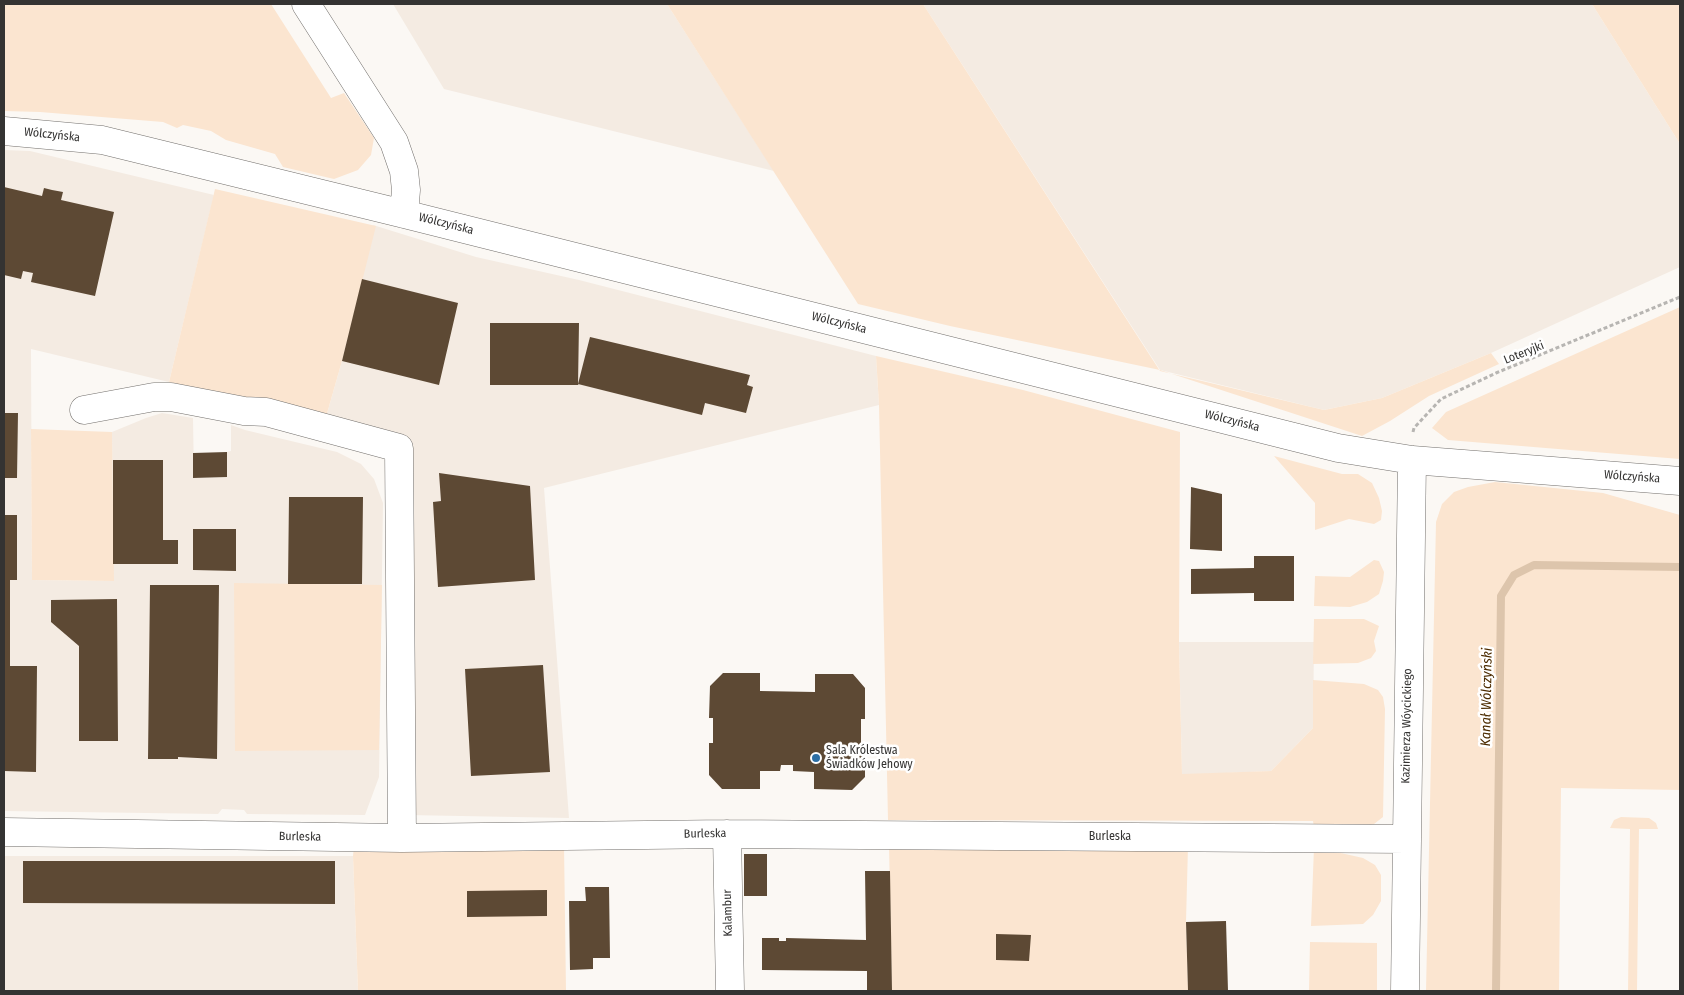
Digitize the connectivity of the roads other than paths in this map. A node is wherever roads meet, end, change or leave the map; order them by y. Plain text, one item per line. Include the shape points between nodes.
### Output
1 (306, 4) edge
2 (4, 131) edge
3 (404, 214) junction
4 (84, 410) dead end
5 (1412, 460) junction
6 (1680, 481) edge
7 (4, 832) edge
8 (727, 834) junction
9 (402, 838) junction
10 (1406, 839) junction
11 (730, 991) edge
12 (1405, 991) edge

1 - 3 street via 394,142 404,172
2 - 3 street, Wólczyńska via 102,140
3 - 5 street, Wólczyńska via 1338,448
4 - 9 street via 154,396 171,397 266,412 399,448
5 - 6 street, Wólczyńska
5 - 10 street, Kazimierza Wóycickiego
7 - 9 street, Burleska
8 - 9 street, Burleska
8 - 10 street, Burleska
8 - 11 street, Kalambur
10 - 12 street, Kazimierza Wóycickiego

